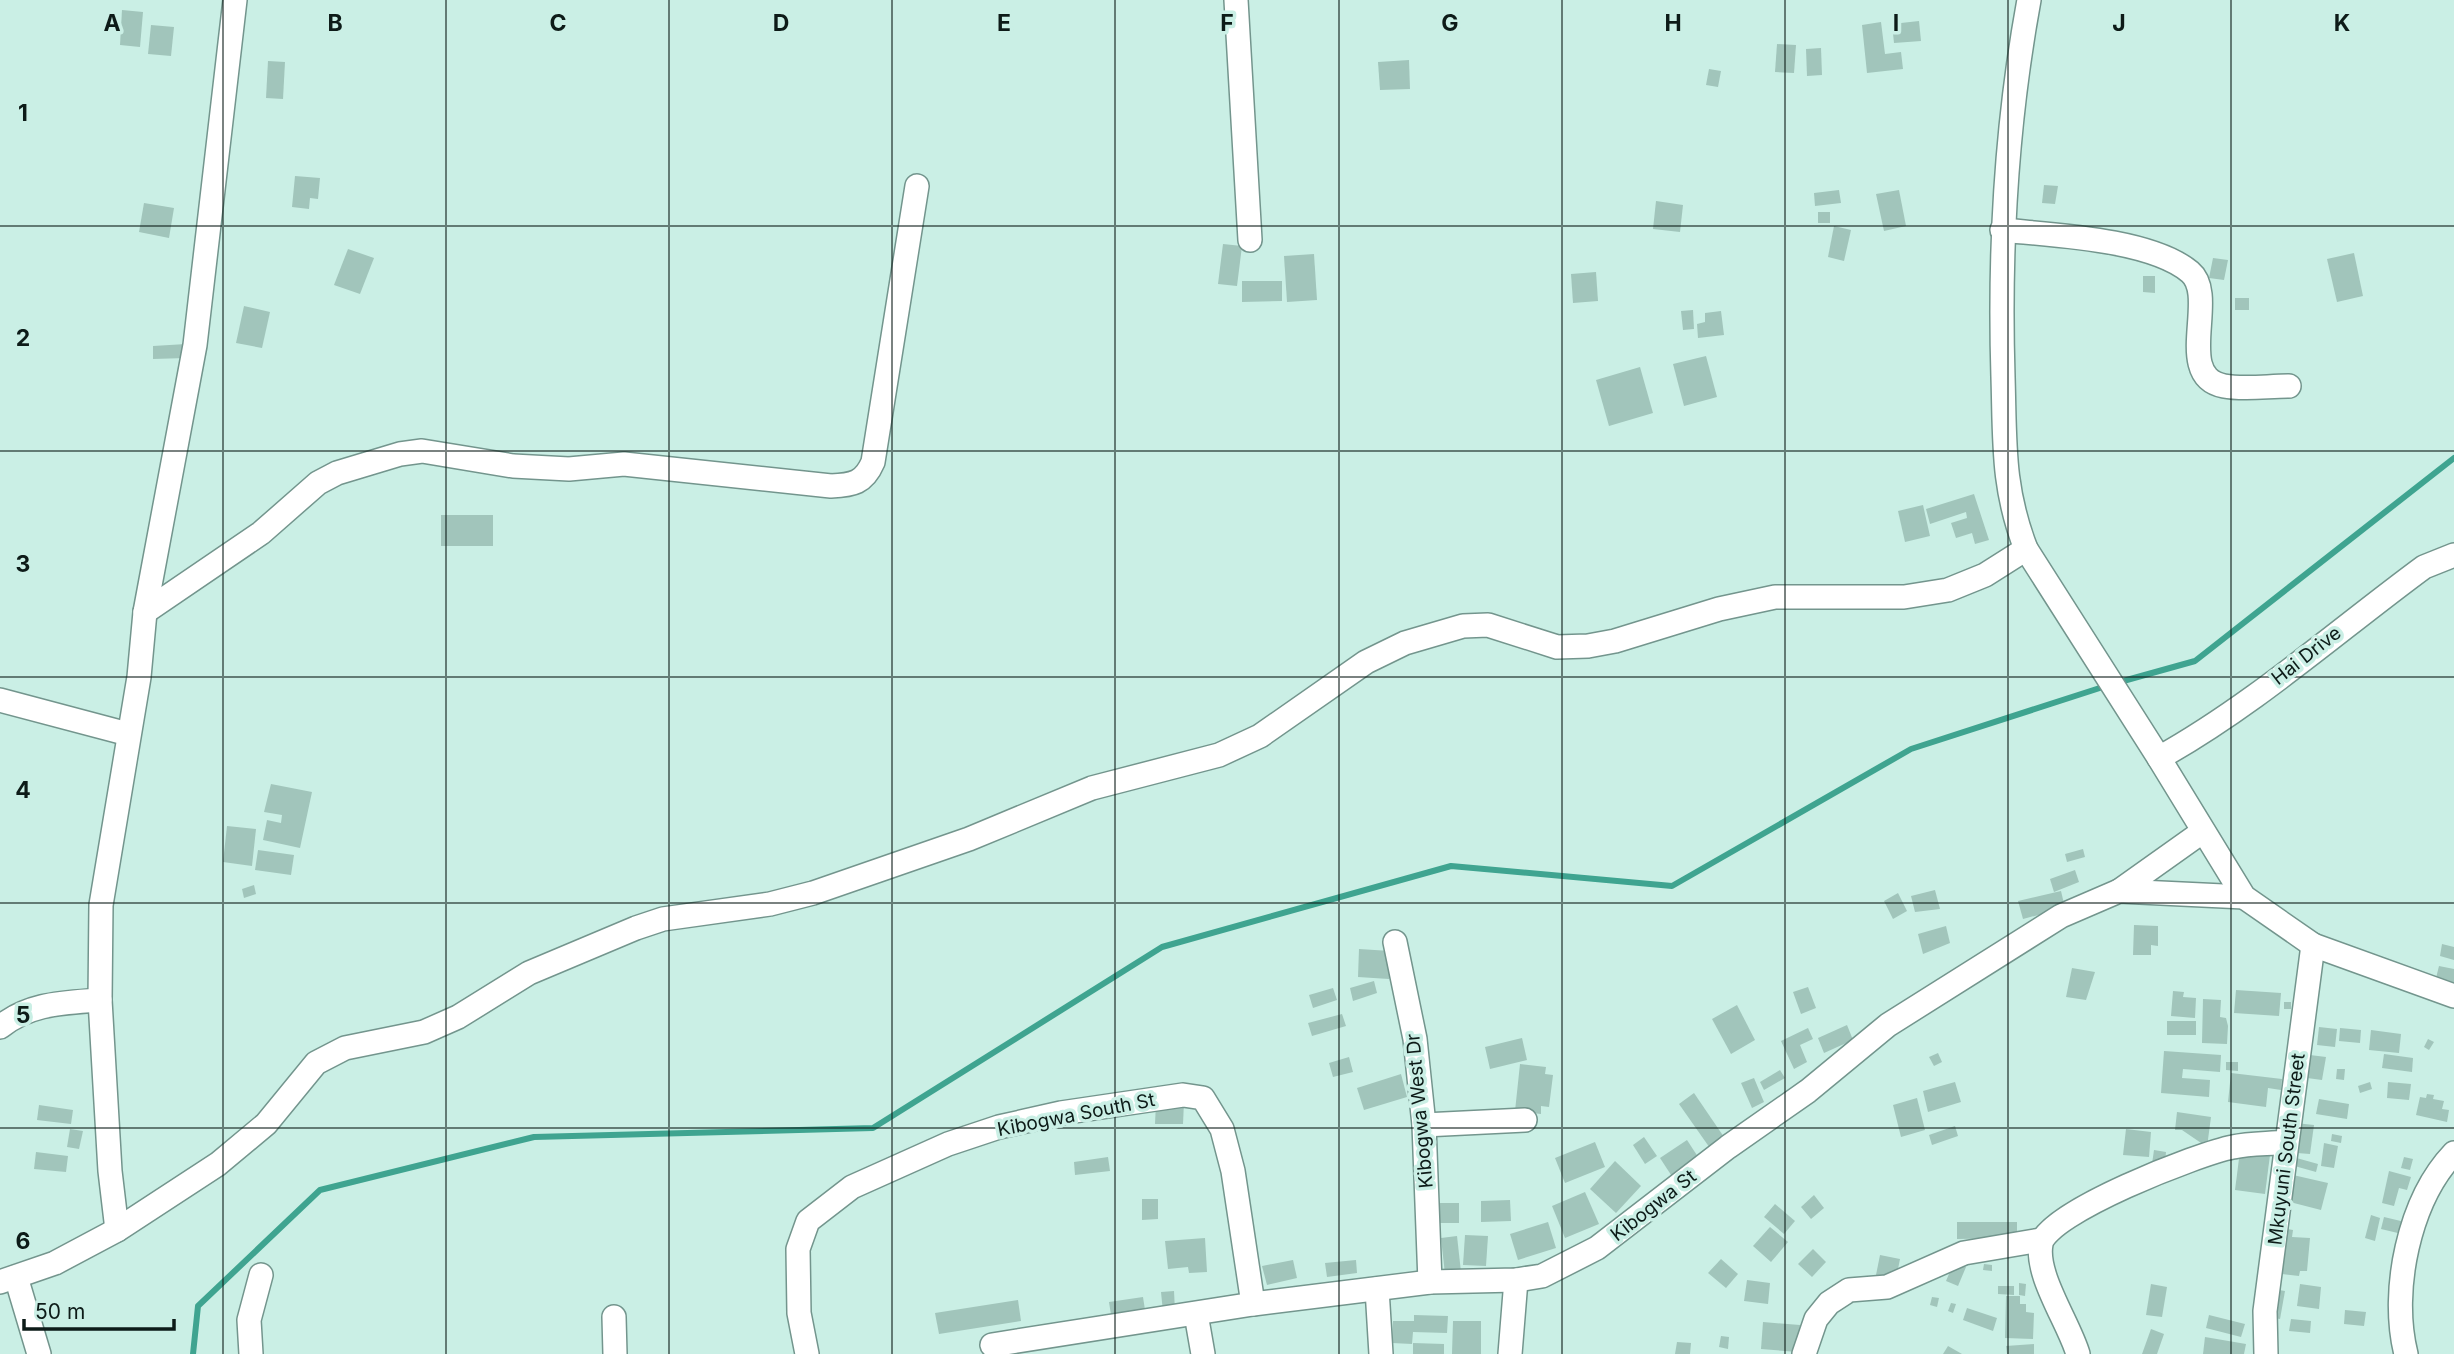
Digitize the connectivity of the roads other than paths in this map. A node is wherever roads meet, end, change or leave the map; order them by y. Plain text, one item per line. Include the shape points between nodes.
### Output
1 (235, 0) edge
2 (1236, 0) edge
3 (2029, 0) edge
4 (917, 187) dead end
5 (2002, 230) junction
6 (1250, 240) dead end
7 (2289, 386) dead end
8 (2026, 550) junction
9 (2454, 555) edge
10 (145, 612) junction
11 (0, 700) edge
12 (128, 734) junction
13 (2160, 758) junction
14 (2202, 832) junction
15 (2119, 891) junction
16 (2244, 897) junction
17 (1395, 942) dead end
18 (2313, 946) junction
19 (2454, 996) edge
20 (100, 1000) junction
21 (0, 1027) edge
22 (1525, 1120) dead end
23 (1424, 1125) junction
24 (2286, 1142) junction
25 (2454, 1153) edge
26 (117, 1230) junction
27 (2041, 1240) junction
28 (261, 1275) dead end
29 (8, 1280) edge
30 (1516, 1280) junction
31 (1430, 1282) junction
32 (1377, 1289) junction
33 (1253, 1304) junction
34 (1196, 1314) junction
35 (614, 1317) dead end
36 (1073, 1343) edge
37 (992, 1345) dead end
38 (38, 1354) edge
39 (251, 1354) edge
40 (615, 1354) edge
41 (807, 1354) edge
42 (1203, 1354) edge
43 (1381, 1354) edge
44 (1510, 1354) edge
45 (1804, 1354) edge
46 (2078, 1354) edge
47 (2266, 1354) edge
48 (2406, 1354) edge

1 - 10 street via 195,345
2 - 6 street
3 - 5 street via 2007,143
4 - 10 street via 873,462 867,476 854,485 624,464 569,469 513,466 436,452 400,454 318,483 261,533
5 - 7 street via 2115,242 2190,272 2198,283 2198,353 2208,377 2222,386
5 - 8 street via 2006,482
8 - 13 street
8 - 26 street via 1985,575 1948,590 1903,597 1775,597 1588,646 1557,647 1488,625 1464,626 1405,643 1366,662 1259,736 1219,754 1092,788 969,839 813,893 663,919 636,928 529,973 458,1017 424,1032 345,1048 316,1063 266,1124 218,1164
9 - 13 street, Hai Drive via 2424,567 2264,689
10 - 12 street
11 - 12 street
12 - 20 street via 101,905
13 - 14 street
14 - 15 street
14 - 16 street
15 - 16 street, Kibogwa St
15 - 30 street, Kibogwa St via 2061,916 1888,1025 1808,1091 1597,1248 1542,1276
16 - 18 street
17 - 23 street, Kibogwa West Dr via 1415,1039
18 - 19 street
18 - 24 street, Mkuyuni South Street
20 - 21 street via 48,1004 15,1015
20 - 26 street
22 - 23 street
23 - 31 street, Kibogwa West Dr
24 - 27 street via 2231,1147 2112,1191 2048,1229
24 - 47 street, Mkuyuni South Street via 2265,1311
25 - 48 street via 2436,1172 2403,1262 2398,1291
26 - 29 street via 55,1263
27 - 45 street via 1964,1254 1887,1287 1849,1290 1816,1319
27 - 46 street via 2041,1261
28 - 39 street via 249,1320
29 - 38 street
30 - 31 street, Kibogwa St
30 - 44 street
31 - 32 street, Kibogwa St
32 - 33 street, Kibogwa St
32 - 43 street
33 - 34 street, Kibogwa St
33 - 41 street, Kibogwa South St via 1243,1224 1222,1129 1203,1098 1183,1095 999,1127 948,1144 852,1188 808,1221 798,1249 799,1313
34 - 36 street, Kibogwa St
34 - 42 street
35 - 40 street
36 - 37 street, Kibogwa St

